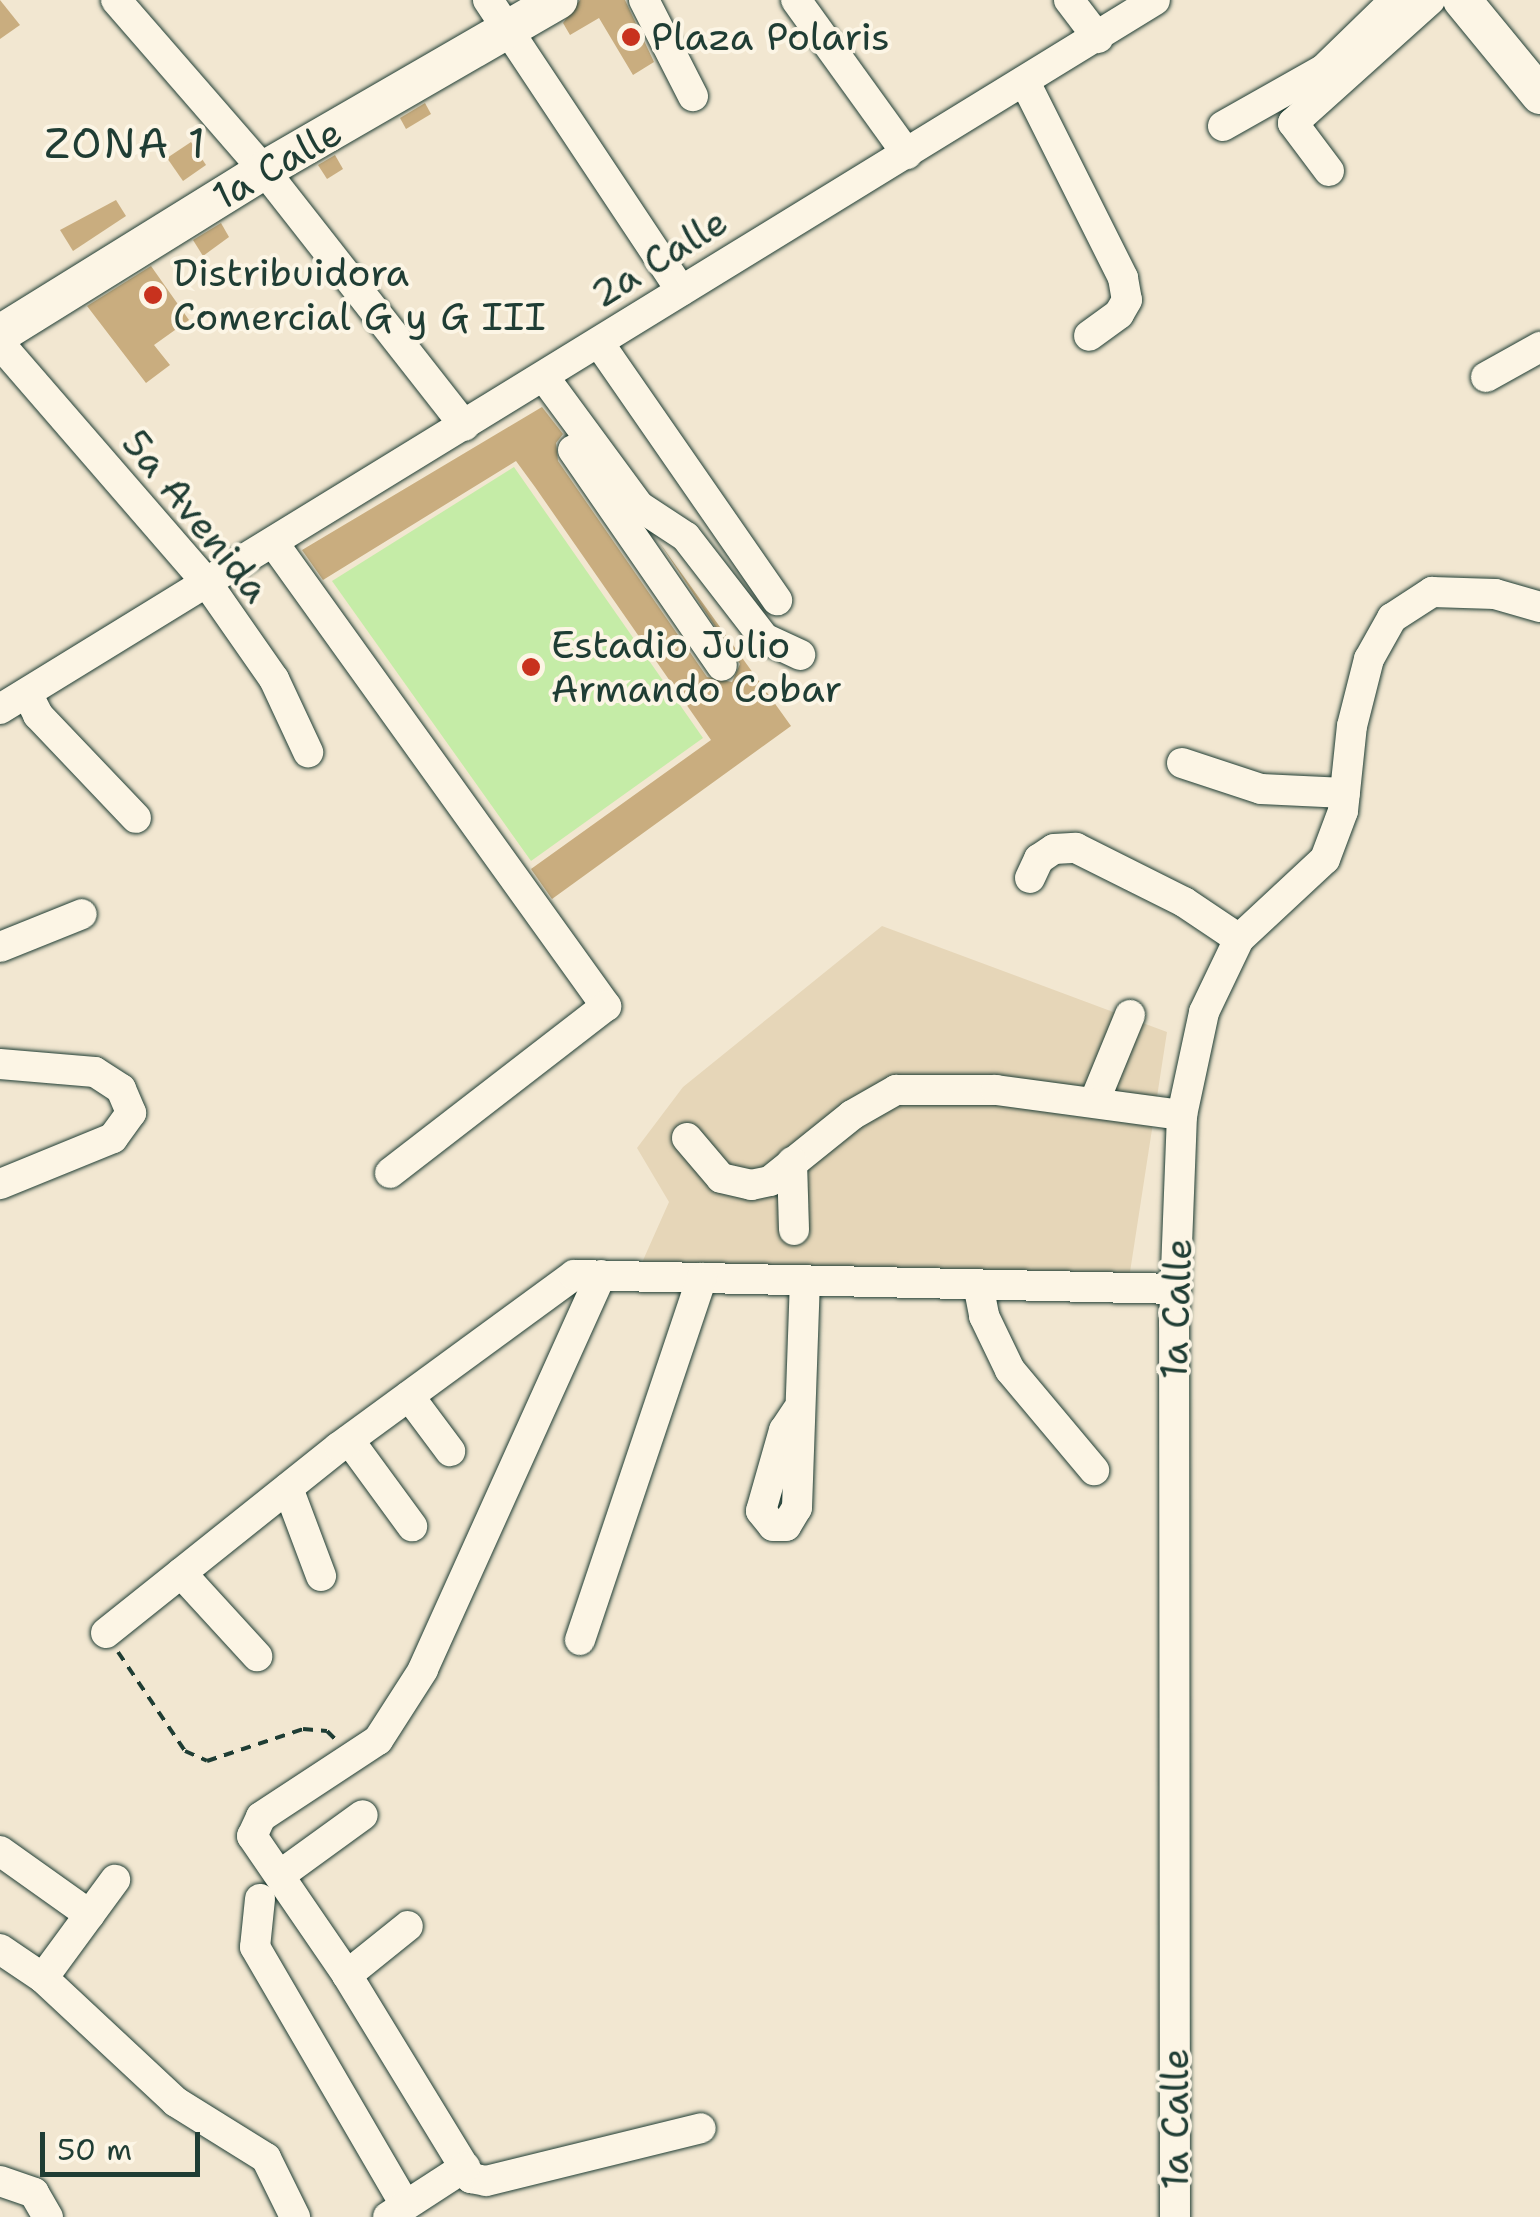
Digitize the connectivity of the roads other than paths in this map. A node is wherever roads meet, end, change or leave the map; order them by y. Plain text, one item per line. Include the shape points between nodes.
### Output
1 (116, 0) edge
2 (488, 0) edge
3 (558, 0) edge
4 (644, 0) edge
5 (796, 0) edge
6 (1068, 0) edge
7 (1156, 0) edge
8 (1395, 0) edge
9 (1430, 0) edge
10 (1462, 0) edge
11 (1493, 0) edge
12 (510, 32) junction
13 (1098, 38) junction
14 (1540, 56) edge
15 (1025, 82) junction
16 (1540, 94) edge
17 (693, 96) dead end
18 (1223, 126) dead end
19 (907, 154) junction
20 (264, 170) junction
21 (1330, 172) dead end
22 (682, 291) junction
23 (0, 334) edge
24 (1089, 336) dead end
25 (599, 343) junction
26 (0, 344) edge
27 (1540, 347) edge
28 (1486, 377) dead end
29 (537, 382) junction
30 (465, 426) junction
31 (275, 545) junction
32 (207, 582) junction
33 (777, 600) dead end
34 (1540, 607) edge
35 (800, 655) dead end
36 (722, 666) dead end
37 (27, 692) junction
38 (0, 709) edge
39 (308, 752) dead end
40 (1182, 762) dead end
41 (1345, 793) junction
42 (136, 818) dead end
43 (1030, 878) dead end
44 (82, 914) dead end
45 (1239, 940) junction
46 (0, 947) edge
47 (1130, 1015) dead end
48 (0, 1064) edge
49 (1095, 1100) junction
50 (1182, 1114) junction
51 (687, 1138) dead end
52 (792, 1162) junction
53 (390, 1173) dead end
54 (0, 1184) edge
55 (794, 1230) dead end
56 (601, 1276) junction
57 (702, 1278) junction
58 (805, 1280) junction
59 (978, 1284) junction
60 (1176, 1289) junction
61 (410, 1396) junction
62 (797, 1411) dead end
63 (349, 1440) junction
64 (450, 1451) dead end
65 (1094, 1470) dead end
66 (288, 1488) junction
67 (412, 1526) dead end
68 (181, 1573) junction
69 (321, 1576) dead end
70 (106, 1633) road end
71 (580, 1640) dead end
72 (257, 1656) dead end
73 (363, 1815) dead end
74 (0, 1851) edge
75 (280, 1875) junction
76 (116, 1880) dead end
77 (260, 1899) dead end
78 (90, 1915) junction
79 (408, 1926) dead end
80 (0, 1949) edge
81 (347, 1974) junction
82 (43, 1978) junction
83 (701, 2128) dead end
84 (465, 2167) junction
85 (0, 2181) edge
86 (396, 2211) edge
87 (48, 2217) edge
88 (295, 2217) edge
89 (1175, 2217) edge

1 - 20 street
2 - 12 street
3 - 12 main road, 1a Calle
4 - 17 street
5 - 19 street
6 - 13 street
7 - 13 street, 2a Calle
8 - 18 street via 1324,69
9 - 21 street via 1293,123
10 - 16 main road
11 - 14 main road
12 - 20 main road, 1a Calle
12 - 22 street
13 - 15 street, 2a Calle
15 - 19 street, 2a Calle
15 - 24 street via 1123,278 1127,300 1119,314
19 - 22 street, 2a Calle
20 - 23 main road, 1a Calle
20 - 30 street
22 - 25 street, 2a Calle
25 - 29 street, 2a Calle
25 - 33 street
26 - 32 street, 5a Avenida
27 - 28 street
29 - 30 street, 2a Calle
29 - 35 street via 639,506 686,537 764,638
29 - 36 street
30 - 31 street, 2a Calle
31 - 32 street, 2a Calle
31 - 53 street via 606,1006
32 - 37 street, 2a Calle
32 - 39 street, 5a Avenida via 274,679
34 - 41 street, 1a Calle via 1495,594 1432,592 1392,618 1368,659
37 - 38 street, 2a Calle
37 - 42 street via 38,715
40 - 41 street via 1261,789
41 - 45 street, 1a Calle via 1326,859
43 - 45 street via 1039,858 1076,848 1184,902
44 - 46 street
45 - 50 street, 1a Calle via 1204,1012
47 - 49 street
48 - 54 street via 94,1072 121,1089 131,1114 113,1138
49 - 50 street
49 - 52 street via 996,1090 896,1090
50 - 60 street, 1a Calle
51 - 52 street via 721,1178 751,1185 770,1181
52 - 55 street
56 - 57 street
56 - 61 street via 574,1275
56 - 75 street via 423,1670 378,1740 252,1826
57 - 58 street
57 - 71 street
58 - 59 street
58 - 62 street
59 - 60 street
59 - 65 street via 984,1316 1010,1370
60 - 89 street, 1a Calle
61 - 63 street
61 - 64 street
63 - 66 street
63 - 67 street
66 - 68 street
66 - 69 street
68 - 70 street
68 - 72 street
73 - 75 street
74 - 78 street
75 - 81 street
76 - 78 street
77 - 86 street via 255,1947
78 - 82 street
79 - 81 street
80 - 82 street
81 - 84 street
82 - 88 street via 176,2102 266,2158
83 - 84 street via 486,2181 471,2178
84 - 86 street
85 - 87 street via 34,2193

